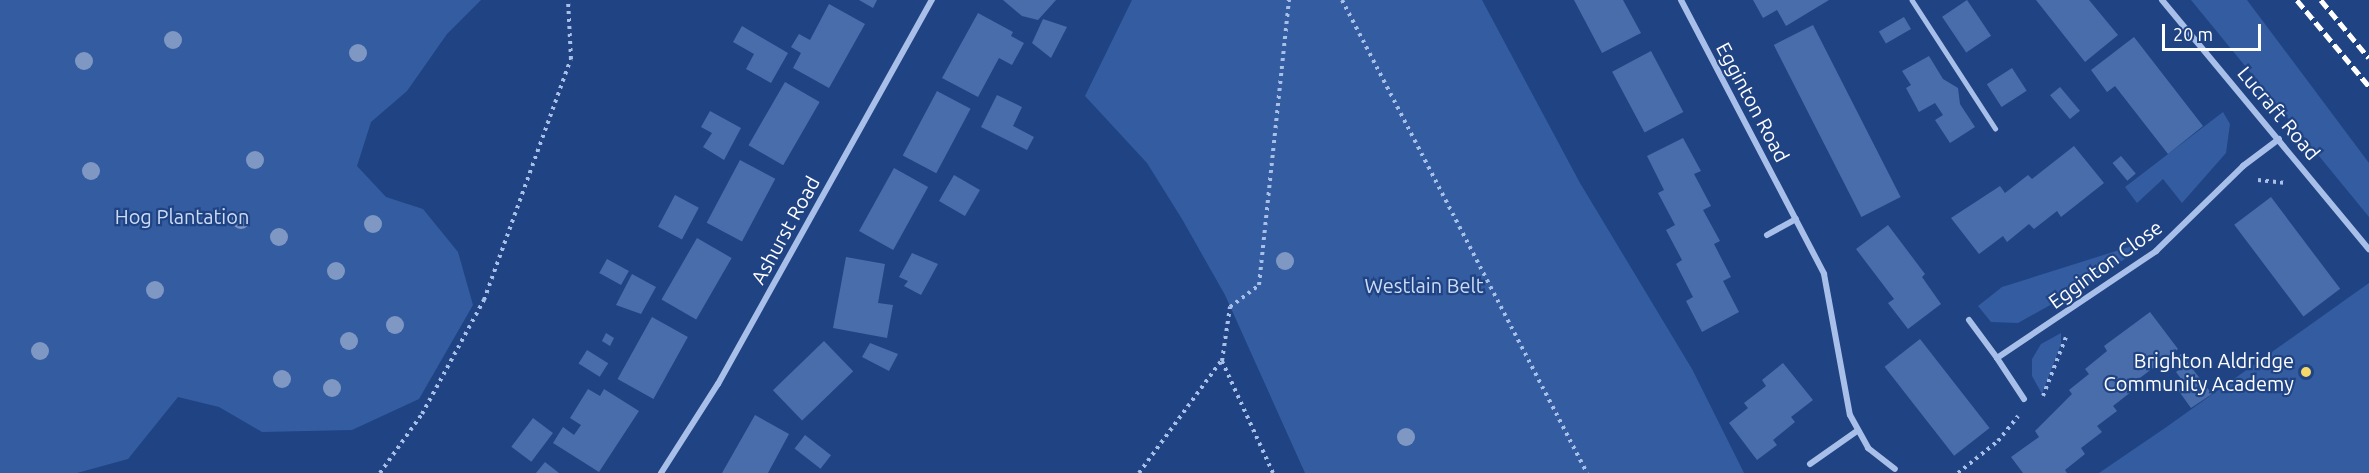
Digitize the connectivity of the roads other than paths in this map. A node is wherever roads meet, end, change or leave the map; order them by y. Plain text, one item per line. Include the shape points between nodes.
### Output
1 (932, 0) edge
2 (1681, 0) edge
3 (1912, 0) edge
4 (2162, 0) edge
5 (1995, 128) dead end
6 (2279, 139) junction
7 (1796, 219) junction
8 (1767, 235) dead end
9 (2369, 249) edge
10 (1969, 320) dead end
11 (1997, 358) junction
12 (2024, 399) dead end
13 (1857, 431) junction
14 (1810, 464) dead end
15 (1894, 469) dead end
16 (661, 473) edge

1 - 16 street, Ashurst Road via 718,384
2 - 7 street, Egginton Road
3 - 5 lane
4 - 6 street, Lucraft Road
6 - 9 street, Lucraft Road
6 - 11 street, Egginton Close via 2243,166 2185,226 2141,263
7 - 8 street
7 - 13 street, Egginton Road via 1830,296 1845,397
10 - 11 street
11 - 12 street
13 - 14 street
13 - 15 street, Egginton Road via 1875,455

